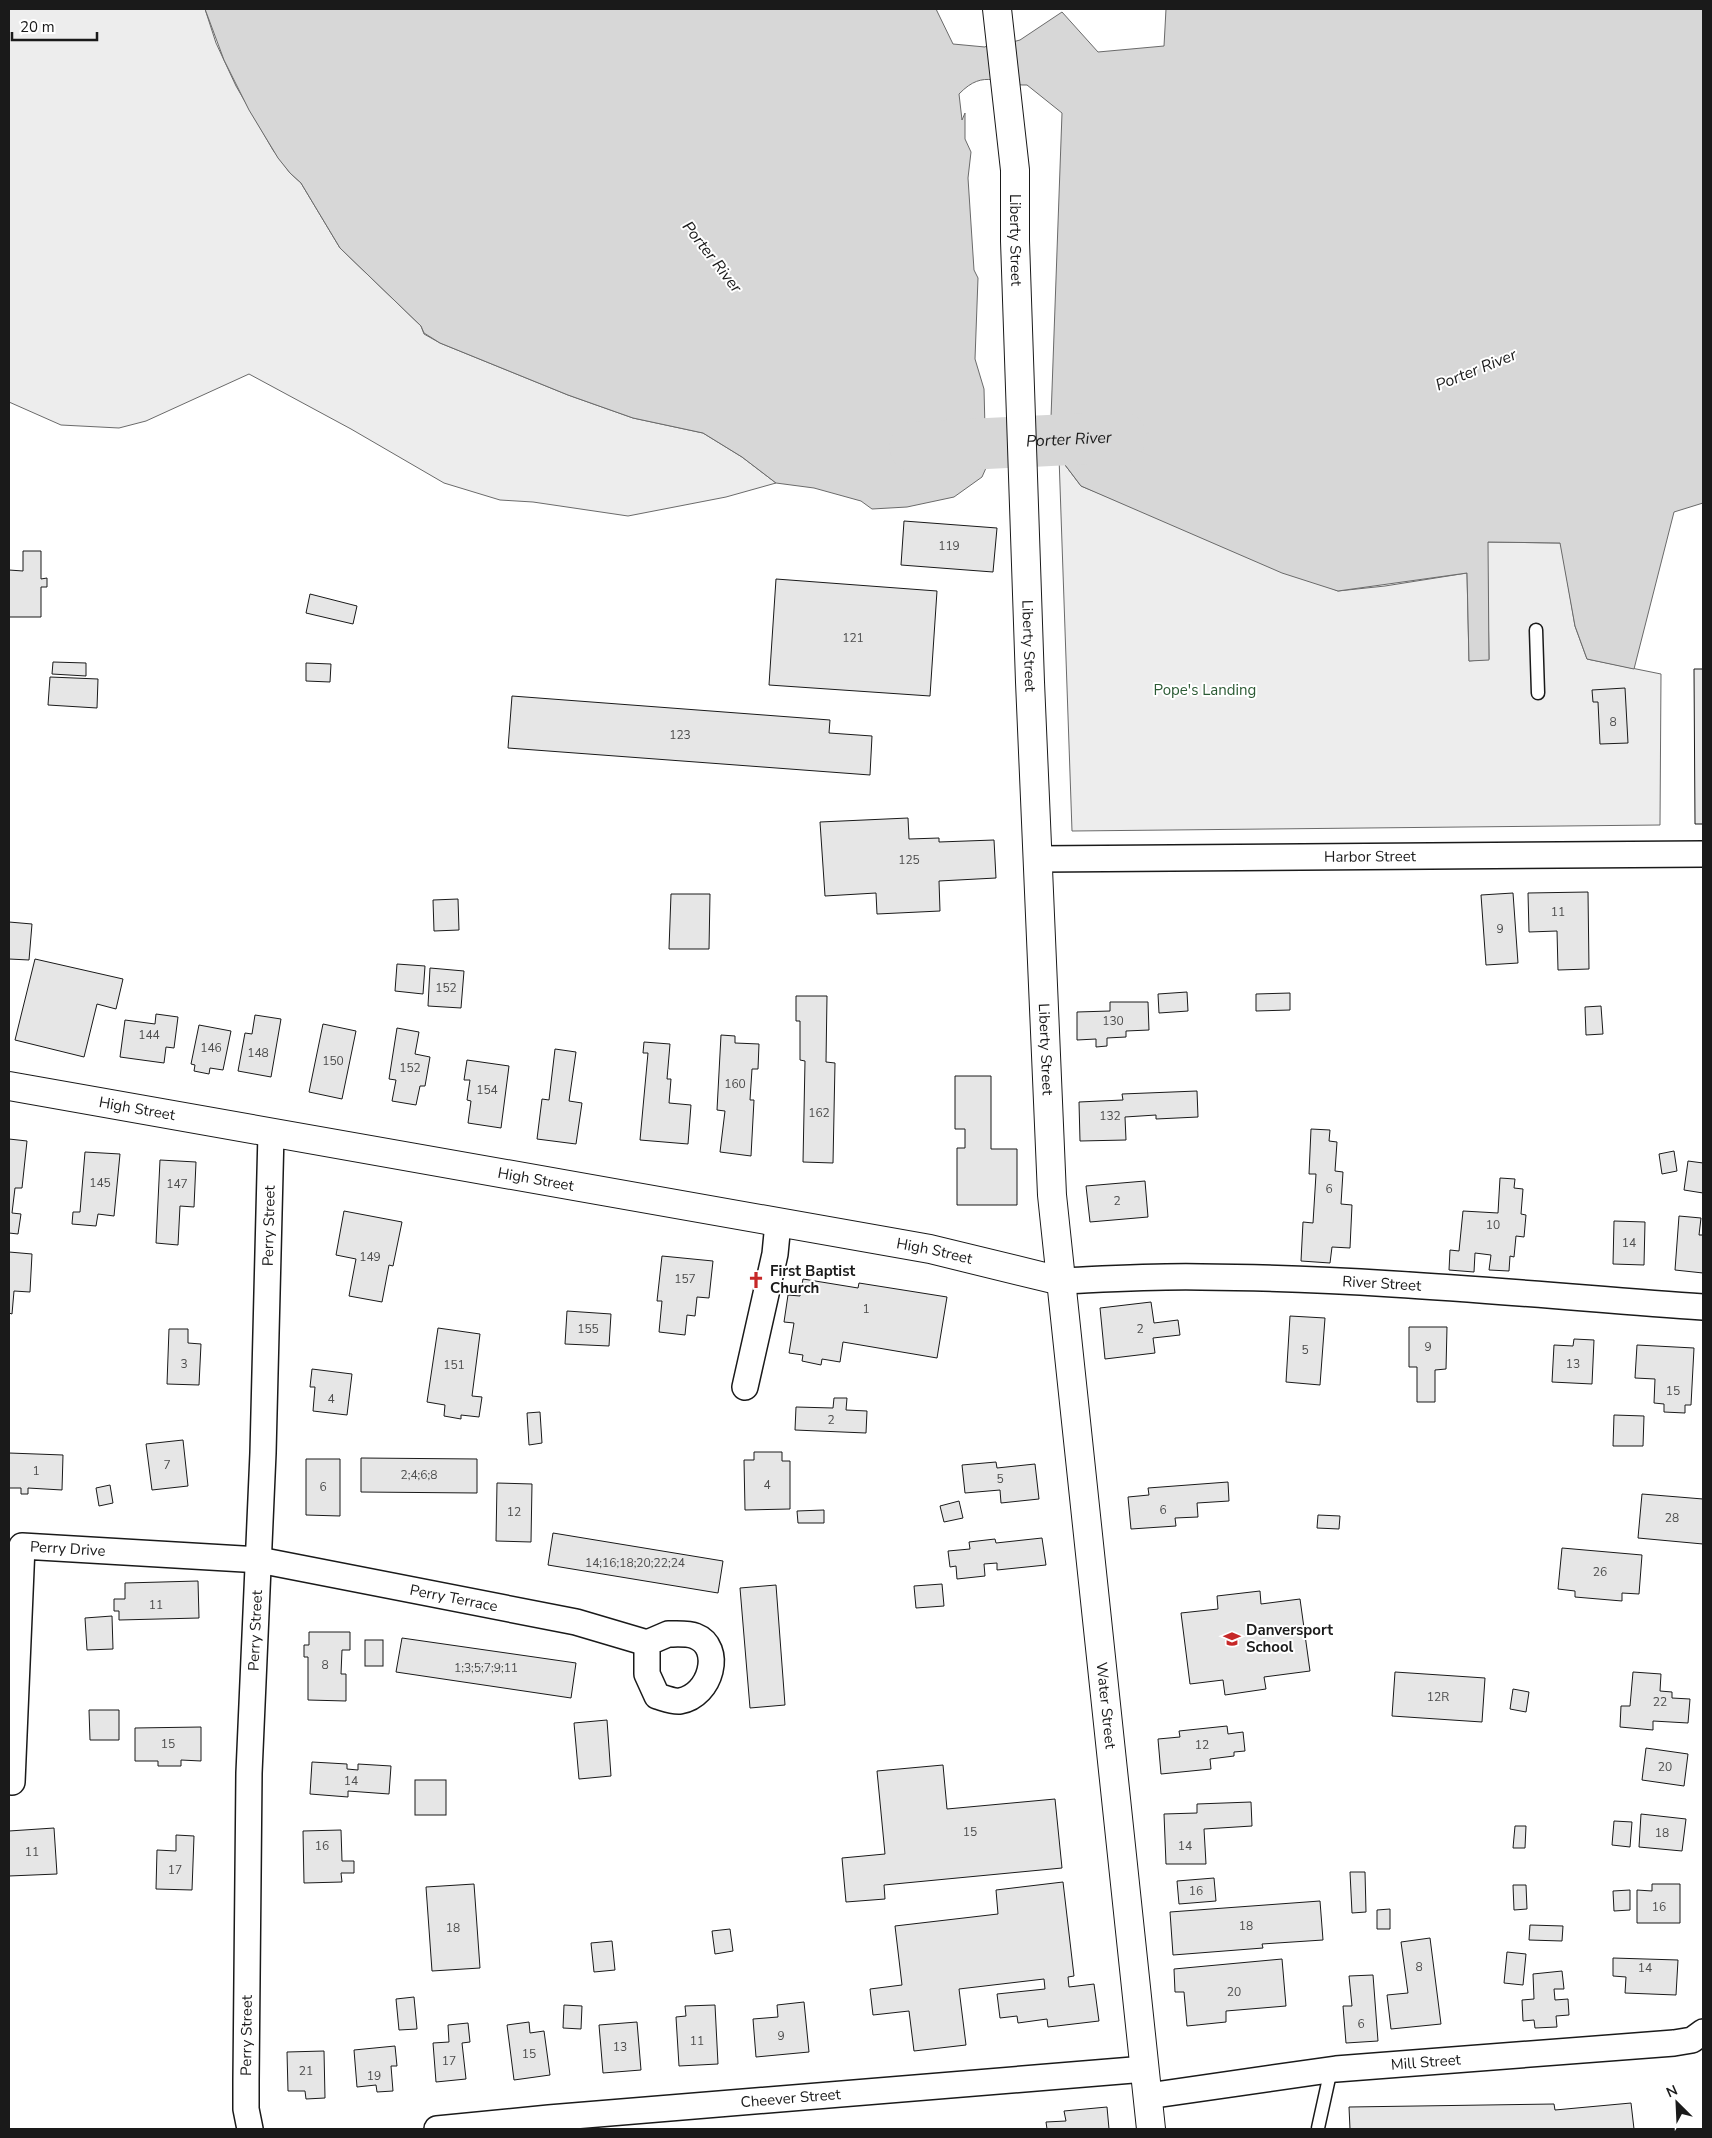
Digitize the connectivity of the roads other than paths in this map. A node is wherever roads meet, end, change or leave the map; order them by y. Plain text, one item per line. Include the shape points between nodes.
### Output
1 (998, 13) edge
2 (1536, 630) dead end
3 (1538, 693) dead end
4 (1703, 854) edge
5 (1038, 859) junction
6 (9, 1086) edge
7 (271, 1133) junction
8 (778, 1223) junction
9 (1061, 1281) junction
10 (1703, 1306) edge
11 (745, 1387) dead end
12 (259, 1560) junction
13 (647, 1643) dead end
14 (12, 1782) dead end
15 (1703, 2032) edge
16 (1145, 2069) junction
17 (1332, 2069) junction
18 (1148, 2096) junction
19 (1318, 2128) dead end
20 (250, 2129) edge
21 (437, 2129) edge
22 (1151, 2129) edge

1 - 5 main road, Liberty Street via 1015,170
2 - 3 lane
4 - 5 street, Harbor Street
5 - 9 main road, Liberty Street via 1052,1195
6 - 7 main road, High Street
7 - 8 main road, High Street
7 - 12 street, Perry Street
8 - 9 main road, High Street via 930,1249
8 - 11 street via 775,1254
9 - 10 street, River Street via 1244,1277
9 - 16 main road, Water Street
12 - 13 street, Perry Terrace via 576,1622
12 - 14 street, Perry Drive via 22,1546
12 - 20 street, Perry Street via 249,1773 246,2109
15 - 17 street, Mill Street via 1692,2040 1674,2043
16 - 18 main road, Water Street
16 - 21 street, Cheever Street
17 - 18 street, Mill Street
17 - 19 lane
18 - 22 main road, Water Street

